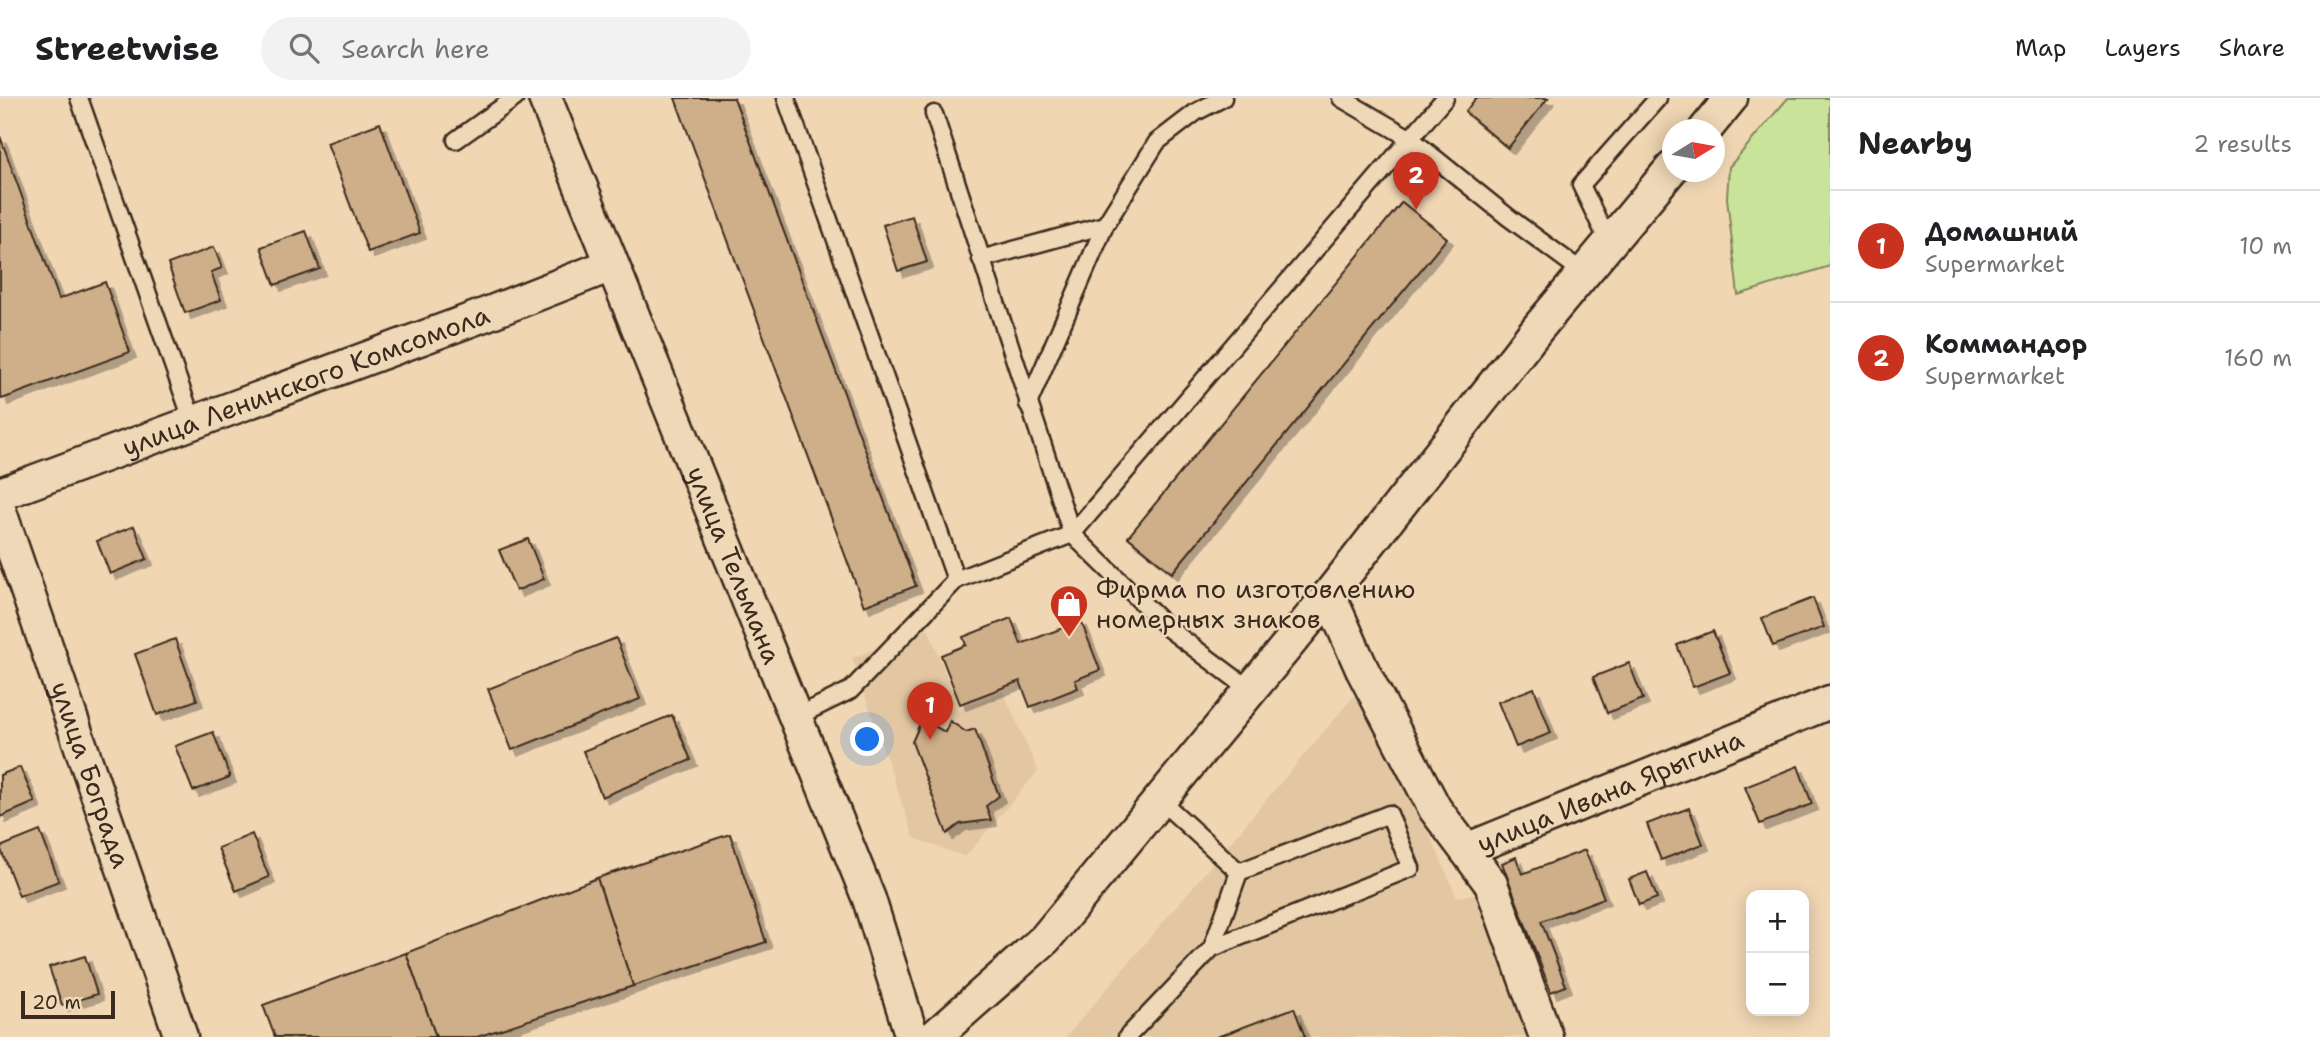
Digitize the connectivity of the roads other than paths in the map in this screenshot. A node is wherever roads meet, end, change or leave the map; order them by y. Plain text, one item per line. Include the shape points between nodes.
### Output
1 (79, 98) edge
2 (515, 98) edge
3 (545, 98) edge
4 (786, 98) edge
5 (1223, 98) edge
6 (1341, 98) edge
7 (1446, 98) edge
8 (1658, 98) edge
9 (1731, 98) edge
10 (934, 114) dead end
11 (1714, 119) edge
12 (1411, 139) junction
13 (456, 140) dead end
14 (1662, 180) edge
15 (1105, 225) junction
16 (1609, 243) junction
17 (981, 259) junction
18 (611, 265) junction
19 (1584, 273) junction
20 (1028, 404) junction
21 (193, 422) junction
22 (0, 494) edge
23 (0, 512) edge
24 (1072, 534) junction
25 (956, 580) junction
26 (1329, 595) junction
27 (1250, 689) junction
28 (1830, 702) edge
29 (796, 717) junction
30 (1160, 800) junction
31 (1466, 850) junction
32 (1239, 872) junction
33 (1212, 948) junction
34 (181, 1037) edge
35 (912, 1037) edge
36 (934, 1037) edge
37 (1127, 1037) edge
38 (1546, 1037) edge

1 - 21 lane
2 - 13 lane
3 - 18 street, улица Тельмана
4 - 25 lane
5 - 15 lane via 1157,142
6 - 12 lane
7 - 12 lane
8 - 16 lane via 1581,185
9 - 11 street
10 - 17 lane
12 - 19 lane
12 - 24 lane
14 - 16 street
15 - 17 lane
15 - 20 lane
16 - 19 street
17 - 20 lane
18 - 21 street, улица Ленинского Комсомола
18 - 29 street, улица Тельмана
19 - 26 street
20 - 24 lane
21 - 22 street, улица Ленинского Комсомола
23 - 34 street, улица Бограда
24 - 25 lane
24 - 27 lane via 1170,629
25 - 29 lane via 851,690
26 - 27 street
26 - 31 street, улица Ивана Ярыгина via 1435,809
27 - 30 street
28 - 31 street, улица Ивана Ярыгина
29 - 35 street, улица Тельмана via 869,899
30 - 32 lane
30 - 36 street via 1045,939
31 - 38 street via 1491,884
32 - 33 lane
32 - 33 lane via 1389,814 1411,868
33 - 37 lane

